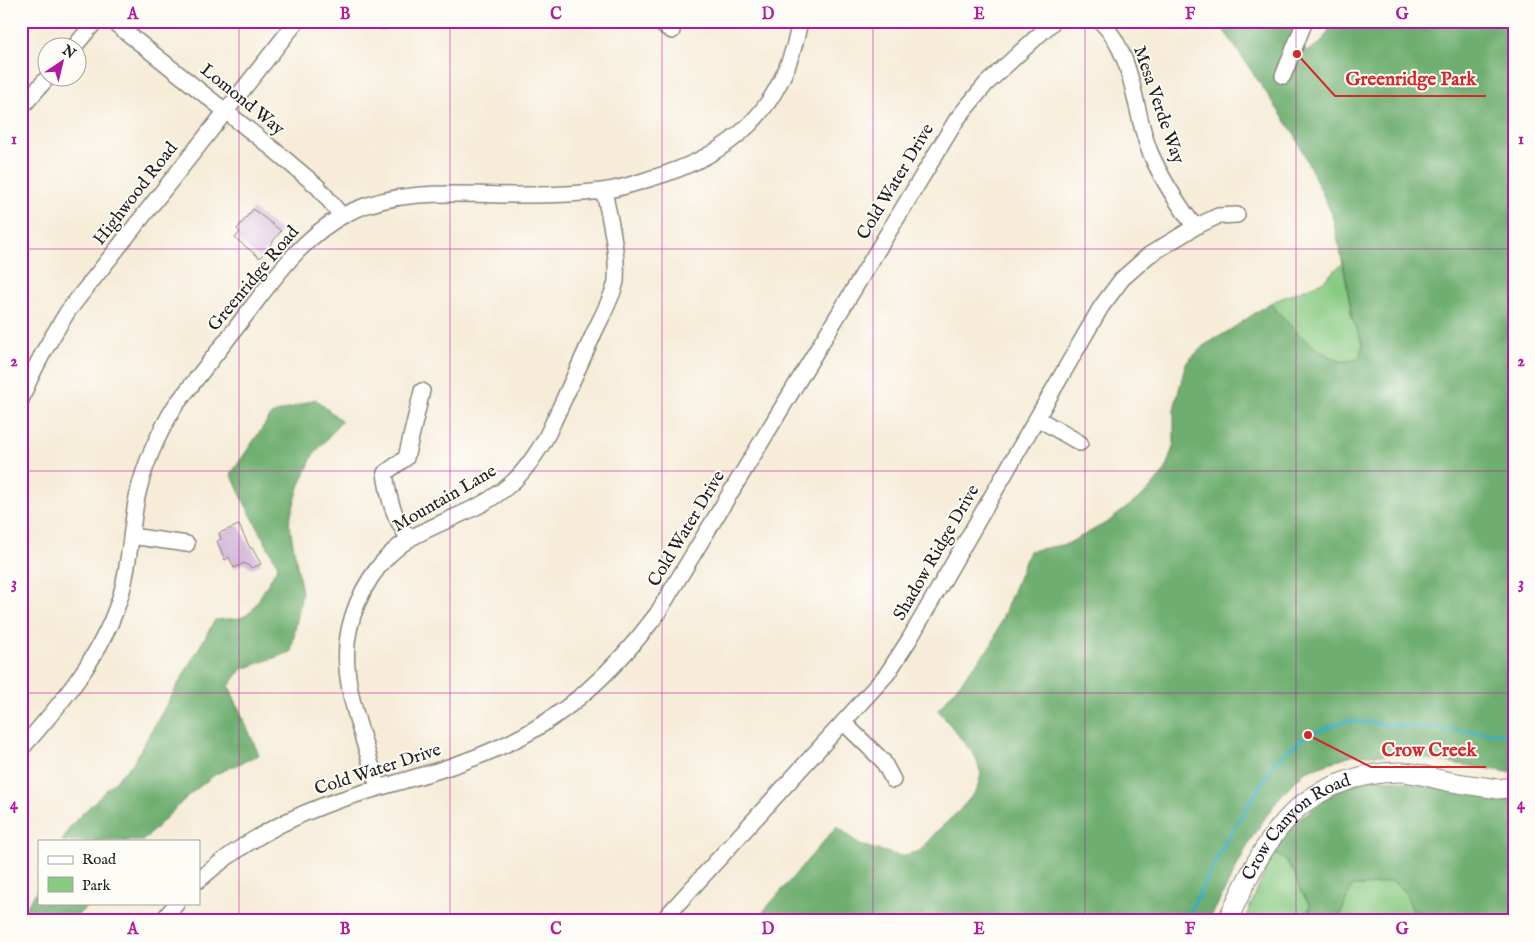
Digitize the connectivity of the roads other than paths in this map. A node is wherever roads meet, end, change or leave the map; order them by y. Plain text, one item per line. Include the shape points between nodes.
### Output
1 (96, 21) edge
2 (112, 21) edge
3 (297, 21) edge
4 (656, 21) edge
5 (800, 21) edge
6 (1054, 21) edge
7 (1100, 21) edge
8 (1305, 21) edge
9 (672, 31) dead end
10 (82, 38) edge
11 (1283, 76) dead end
12 (38, 88) edge
13 (21, 108) edge
14 (225, 111) junction
15 (604, 191) junction
16 (1236, 215) dead end
17 (342, 216) junction
18 (1195, 227) junction
19 (422, 391) dead end
20 (21, 400) edge
21 (1037, 418) junction
22 (1080, 443) dead end
23 (131, 536) junction
24 (410, 539) junction
25 (187, 544) dead end
26 (844, 722) junction
27 (21, 750) edge
28 (893, 780) dead end
29 (1514, 787) edge
30 (378, 788) junction
31 (200, 879) edge
32 (176, 904) edge
33 (162, 921) edge
34 (662, 921) edge
35 (1227, 921) edge

1 - 10 street
2 - 14 street, Lomond Way
3 - 14 street, Highwood Road
4 - 9 street
5 - 15 street, Greenridge Road via 790,63 778,88 742,133 718,151 688,166
6 - 30 street, Cold Water Drive via 986,84 957,119 657,614 624,656 563,710 502,747
7 - 18 street, Mesa Verde Way via 1117,44 1126,65 1150,151 1165,182
8 - 11 street
12 - 13 street
14 - 17 street, Lomond Way via 318,187
14 - 20 street, Highwood Road via 68,312 47,344
15 - 17 street, Greenridge Road via 406,196 363,206
15 - 24 street, Mountain Lane via 613,229 616,283 540,448 526,469 492,497
16 - 18 street, Shadow Ridge Drive via 1218,216
17 - 23 street, Greenridge Road via 301,247 176,406 142,477
18 - 21 street, Shadow Ridge Drive via 1149,255 1122,279 1100,307
19 - 24 street via 406,458 385,473 389,501
21 - 22 street
21 - 26 street, Shadow Ridge Drive via 909,640 887,674
23 - 25 street
23 - 27 street, Greenridge Road via 122,592 96,651 74,686
24 - 30 street, Mountain Lane via 367,582 356,605 346,648 346,665 357,718
26 - 28 street via 883,760
26 - 34 street, Shadow Ridge Drive
29 - 35 main road, Crow Canyon Road via 1498,789 1402,772 1366,774 1333,786 1301,805 1275,833
30 - 31 street, Cold Water Drive via 324,805 265,832
32 - 33 street

